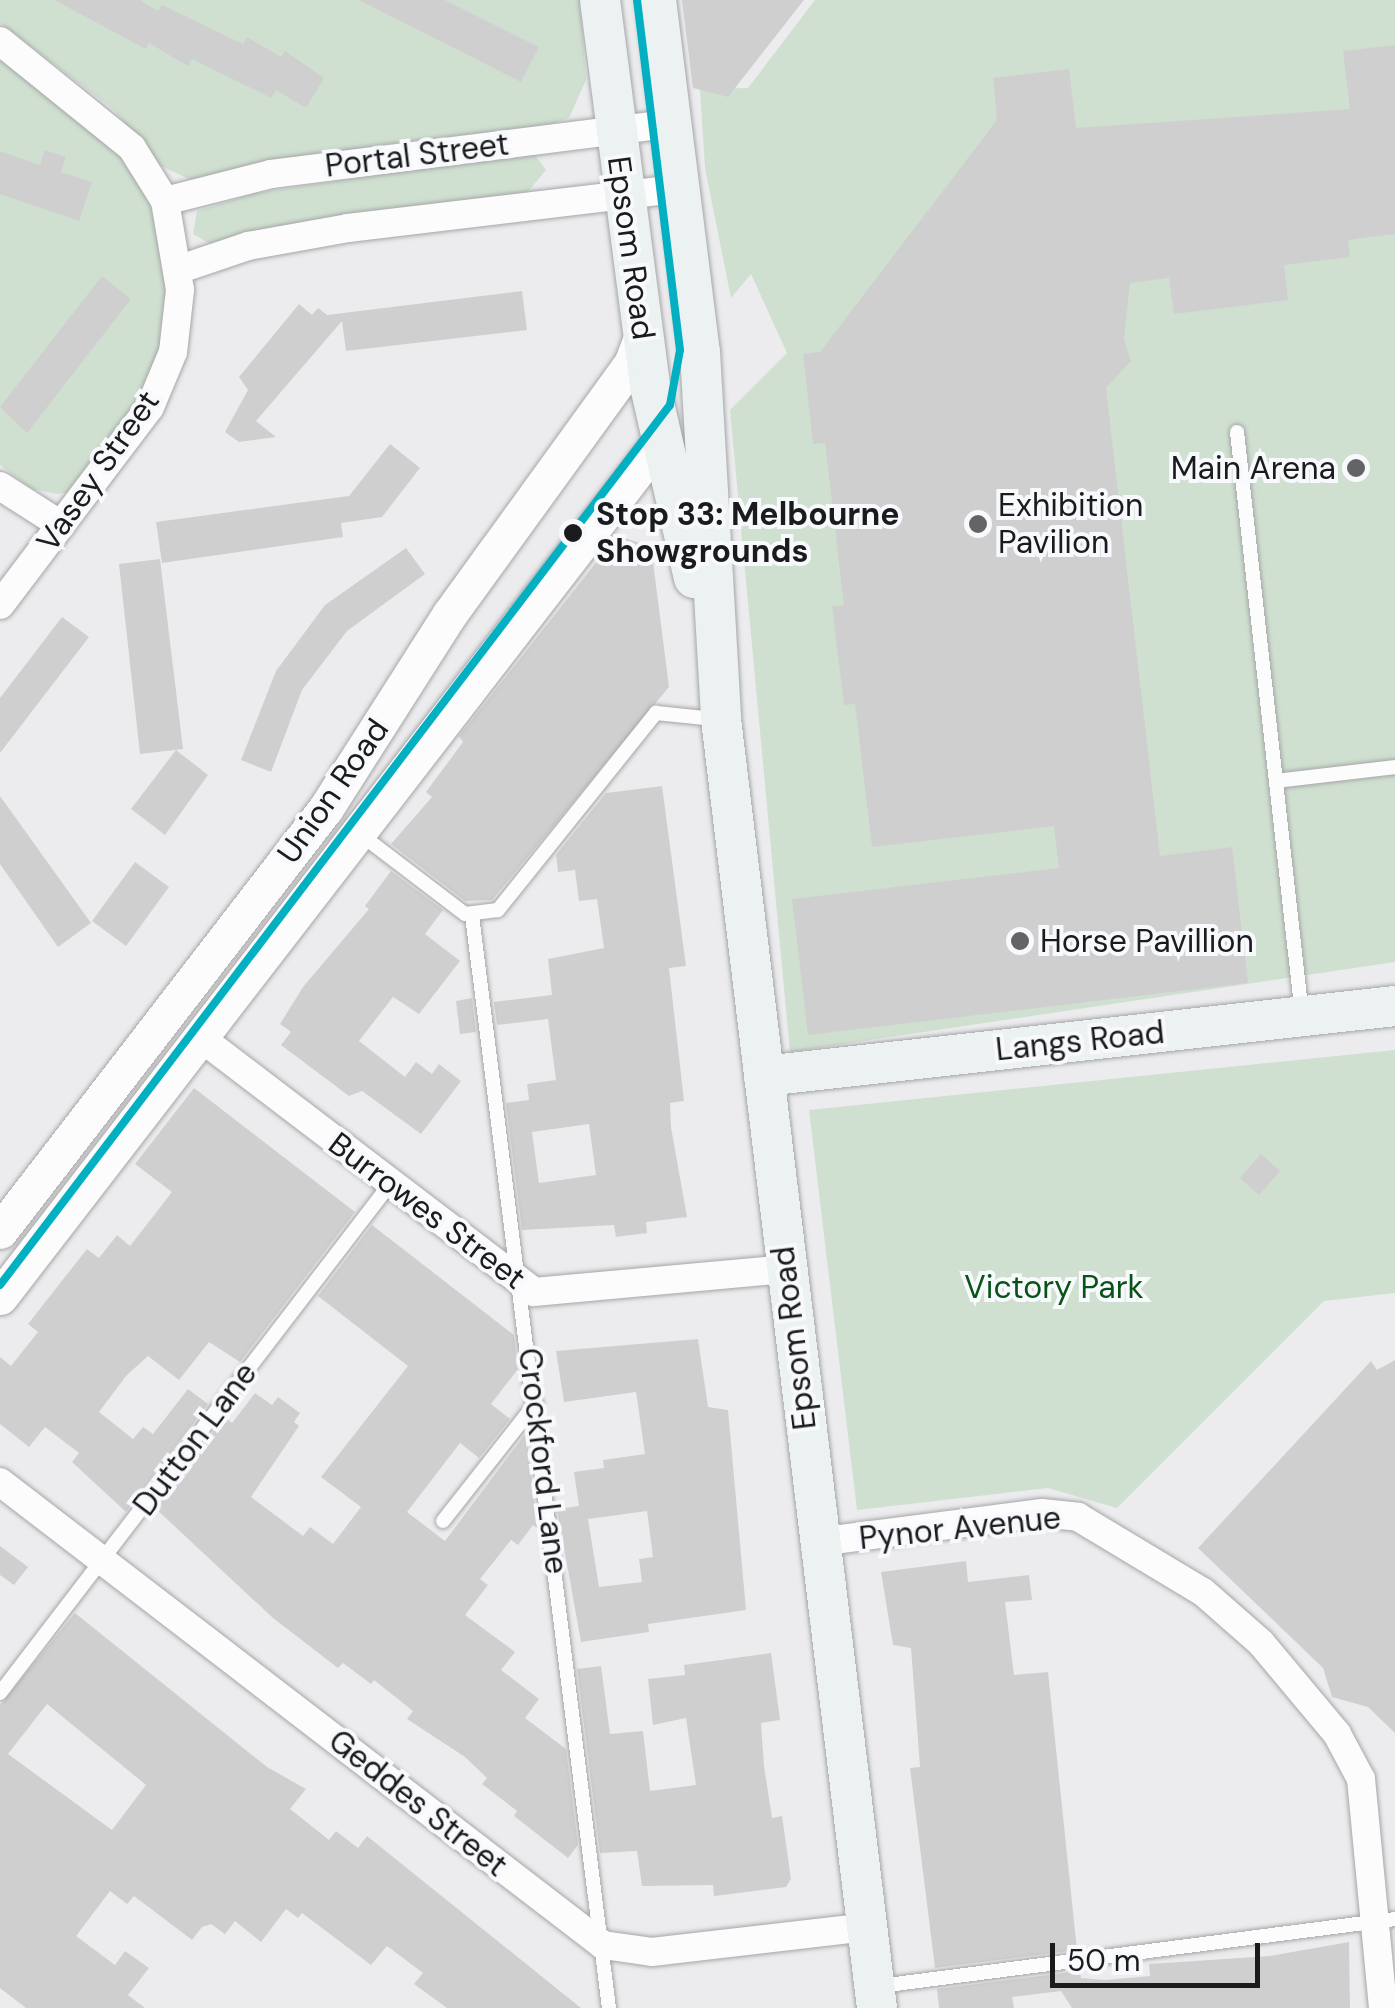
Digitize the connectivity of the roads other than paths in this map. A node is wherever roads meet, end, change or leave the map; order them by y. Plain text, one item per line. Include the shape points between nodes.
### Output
1 (600, 0) edge
2 (656, 0) edge
3 (0, 40) edge
4 (672, 123) junction
5 (615, 129) junction
6 (681, 188) junction
7 (622, 194) junction
8 (164, 202) junction
9 (180, 268) junction
10 (642, 335) junction
11 (697, 340) junction
12 (1237, 432) dead end
13 (662, 440) junction
14 (0, 486) edge
15 (61, 525) junction
16 (0, 605) edge
17 (716, 668) junction
18 (721, 720) junction
19 (1395, 767) edge
20 (1276, 780) junction
21 (326, 808) junction
22 (358, 832) junction
23 (472, 915) junction
24 (1395, 1006) edge
25 (168, 1012) junction
26 (1302, 1016) junction
27 (201, 1038) junction
28 (764, 1076) junction
29 (390, 1184) junction
30 (0, 1231) edge
31 (786, 1269) junction
32 (521, 1285) junction
33 (0, 1297) edge
34 (536, 1404) junction
35 (0, 1472) edge
36 (12, 1489) edge
37 (443, 1521) dead end
38 (818, 1542) junction
39 (104, 1558) junction
40 (0, 1693) edge
41 (1384, 1920) edge
42 (867, 1927) junction
43 (603, 1945) junction
44 (876, 1998) edge
45 (608, 2000) edge
46 (594, 2008) edge
47 (1383, 2008) edge

1 - 5 main road, Epsom Road
2 - 4 main road, Epsom Road
3 - 8 street, Vasey Street via 132,148
4 - 5 street, Portal Street
4 - 6 main road, Epsom Road
5 - 7 main road, Epsom Road
5 - 8 street, Portal Street via 271,174
6 - 7 street, Portal Street
6 - 11 main road, Epsom Road
7 - 9 street, Portal Street via 294,236
7 - 10 main road, Epsom Road
8 - 9 street, Vasey Street
9 - 15 street, Vasey Street via 180,314 165,374 144,416
10 - 13 main road, Epsom Road
10 - 21 street, Union Road via 631,364 449,615
11 - 13 main road via 689,391
11 - 17 main road, Epsom Road
12 - 20 lane
13 - 17 main road, Epsom Road
13 - 22 street, Union Road
14 - 15 street
15 - 16 street, Vasey Street
17 - 18 main road, Epsom Road
18 - 23 lane via 656,713 505,905
18 - 28 main road, Epsom Road
19 - 20 lane
20 - 26 lane
21 - 22 street
21 - 25 street, Union Road
22 - 23 lane
22 - 27 street, Union Road
23 - 32 lane, Crockford Lane
24 - 26 main road, Langs Road
25 - 27 street, Burrowes Street
25 - 30 street, Union Road
26 - 28 main road, Langs Road
27 - 29 street, Burrowes Street
27 - 33 street, Union Road
28 - 31 main road, Epsom Road
29 - 32 street, Burrowes Street
29 - 39 lane, Dutton Lane
31 - 32 street, Burrowes Street via 549,1295
31 - 38 main road, Epsom Road
32 - 34 lane, Crockford Lane
34 - 37 lane
34 - 43 lane, Crockford Lane
35 - 36 street, Geddes Street
36 - 39 street, Geddes Street
38 - 41 street, Pynor Avenue via 1042,1513 1078,1516 1161,1562 1261,1643 1337,1734 1362,1779
38 - 42 main road, Epsom Road
39 - 40 lane, Dutton Lane
39 - 43 street, Geddes Street
41 - 44 lane
41 - 47 street, Pynor Avenue
42 - 43 street, Geddes Street via 652,1952
42 - 44 main road, Epsom Road
43 - 45 lane, Crockford Lane
45 - 46 lane

